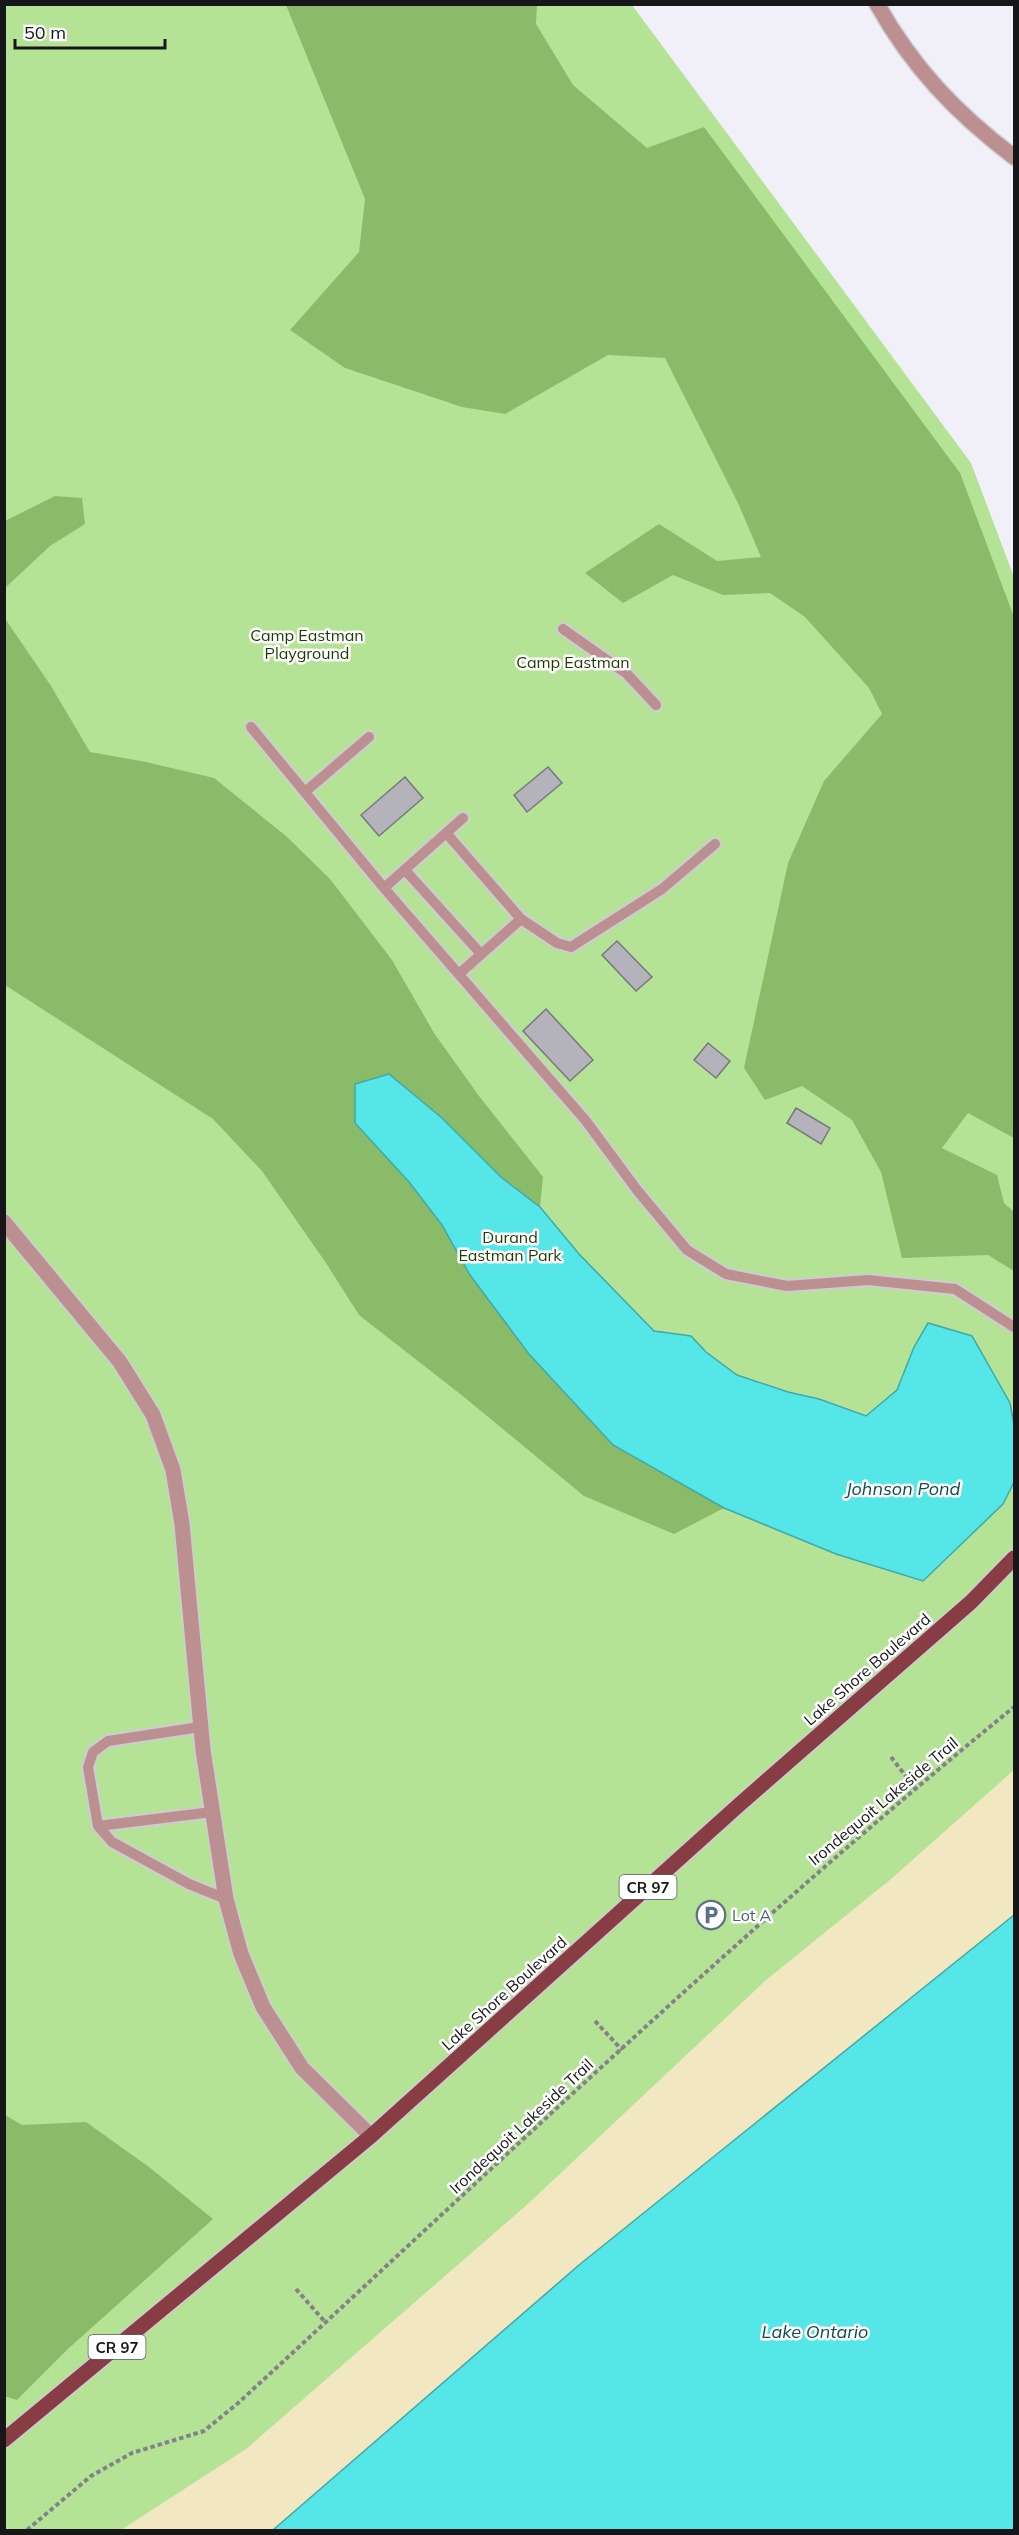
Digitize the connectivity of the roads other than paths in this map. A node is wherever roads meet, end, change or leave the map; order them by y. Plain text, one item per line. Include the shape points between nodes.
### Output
1 (877, 4) edge
2 (1014, 157) edge
3 (563, 629) dead end
4 (656, 705) dead end
5 (251, 726) dead end
6 (369, 737) dead end
7 (305, 792) junction
8 (463, 818) dead end
9 (447, 834) junction
10 (715, 844) dead end
11 (405, 870) junction
12 (384, 888) junction
13 (521, 919) junction
14 (481, 954) junction
15 (459, 974) junction
16 (4, 1222) edge
17 (1014, 1327) edge
18 (1014, 1558) edge
19 (200, 1727) junction
20 (212, 1812) junction
21 (98, 1826) junction
22 (226, 1899) junction
23 (371, 2136) junction
24 (4, 2440) edge

1 - 2 street via 924,76
3 - 4 lane via 627,674
5 - 7 lane
6 - 7 lane
7 - 12 lane
8 - 9 lane
9 - 11 lane
9 - 13 lane
10 - 13 lane via 663,889 571,947 556,943
11 - 12 lane
11 - 14 lane
12 - 15 lane
13 - 14 lane
14 - 15 lane
15 - 17 lane via 586,1121 687,1250 726,1274 787,1286 868,1280 955,1289
16 - 19 street via 120,1362 153,1416 173,1470 180,1514
18 - 23 main road, Lake Shore Boulevard / CR 97 via 971,1602
19 - 20 street
19 - 21 lane via 108,1741 93,1752 88,1767
20 - 21 lane
20 - 22 street
21 - 22 lane via 112,1842 189,1884
22 - 23 street via 241,1954 263,2007 302,2068
23 - 24 main road, Lake Shore Boulevard / CR 97

